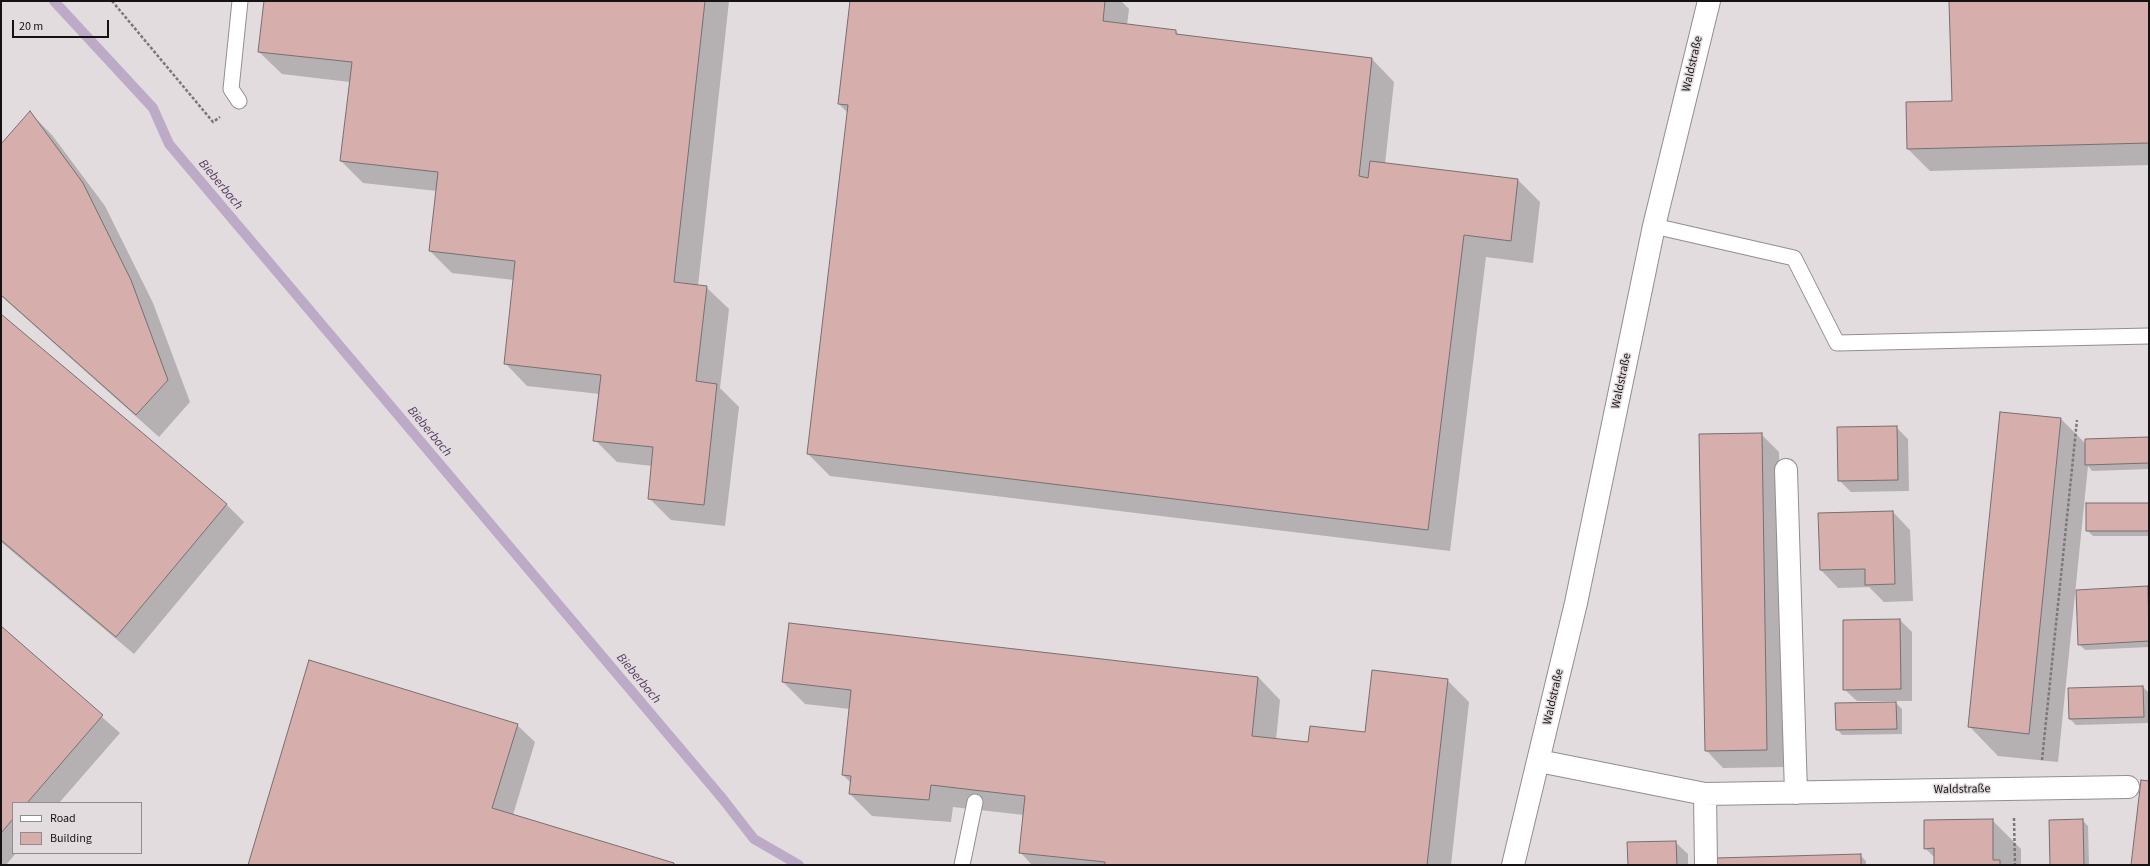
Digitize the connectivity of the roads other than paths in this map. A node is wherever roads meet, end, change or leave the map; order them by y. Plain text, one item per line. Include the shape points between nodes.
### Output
1 (240, 1) edge
2 (1709, 1) edge
3 (239, 102) road end
4 (1654, 226) junction
5 (2149, 336) edge
6 (1786, 470) dead end
7 (1538, 761) junction
8 (2128, 787) dead end
9 (1796, 793) junction
10 (1705, 794) junction
11 (975, 802) dead end
12 (962, 865) edge
13 (1513, 865) edge
14 (1706, 865) edge

1 - 3 lane via 231,89
2 - 4 street, Waldstraße
4 - 5 lane via 1794,258 1837,343
4 - 7 street, Waldstraße via 1576,603
6 - 9 street
7 - 10 street, Waldstraße
7 - 13 street, Waldstraße
8 - 9 street, Waldstraße
9 - 10 street, Waldstraße
10 - 14 street
11 - 12 lane

